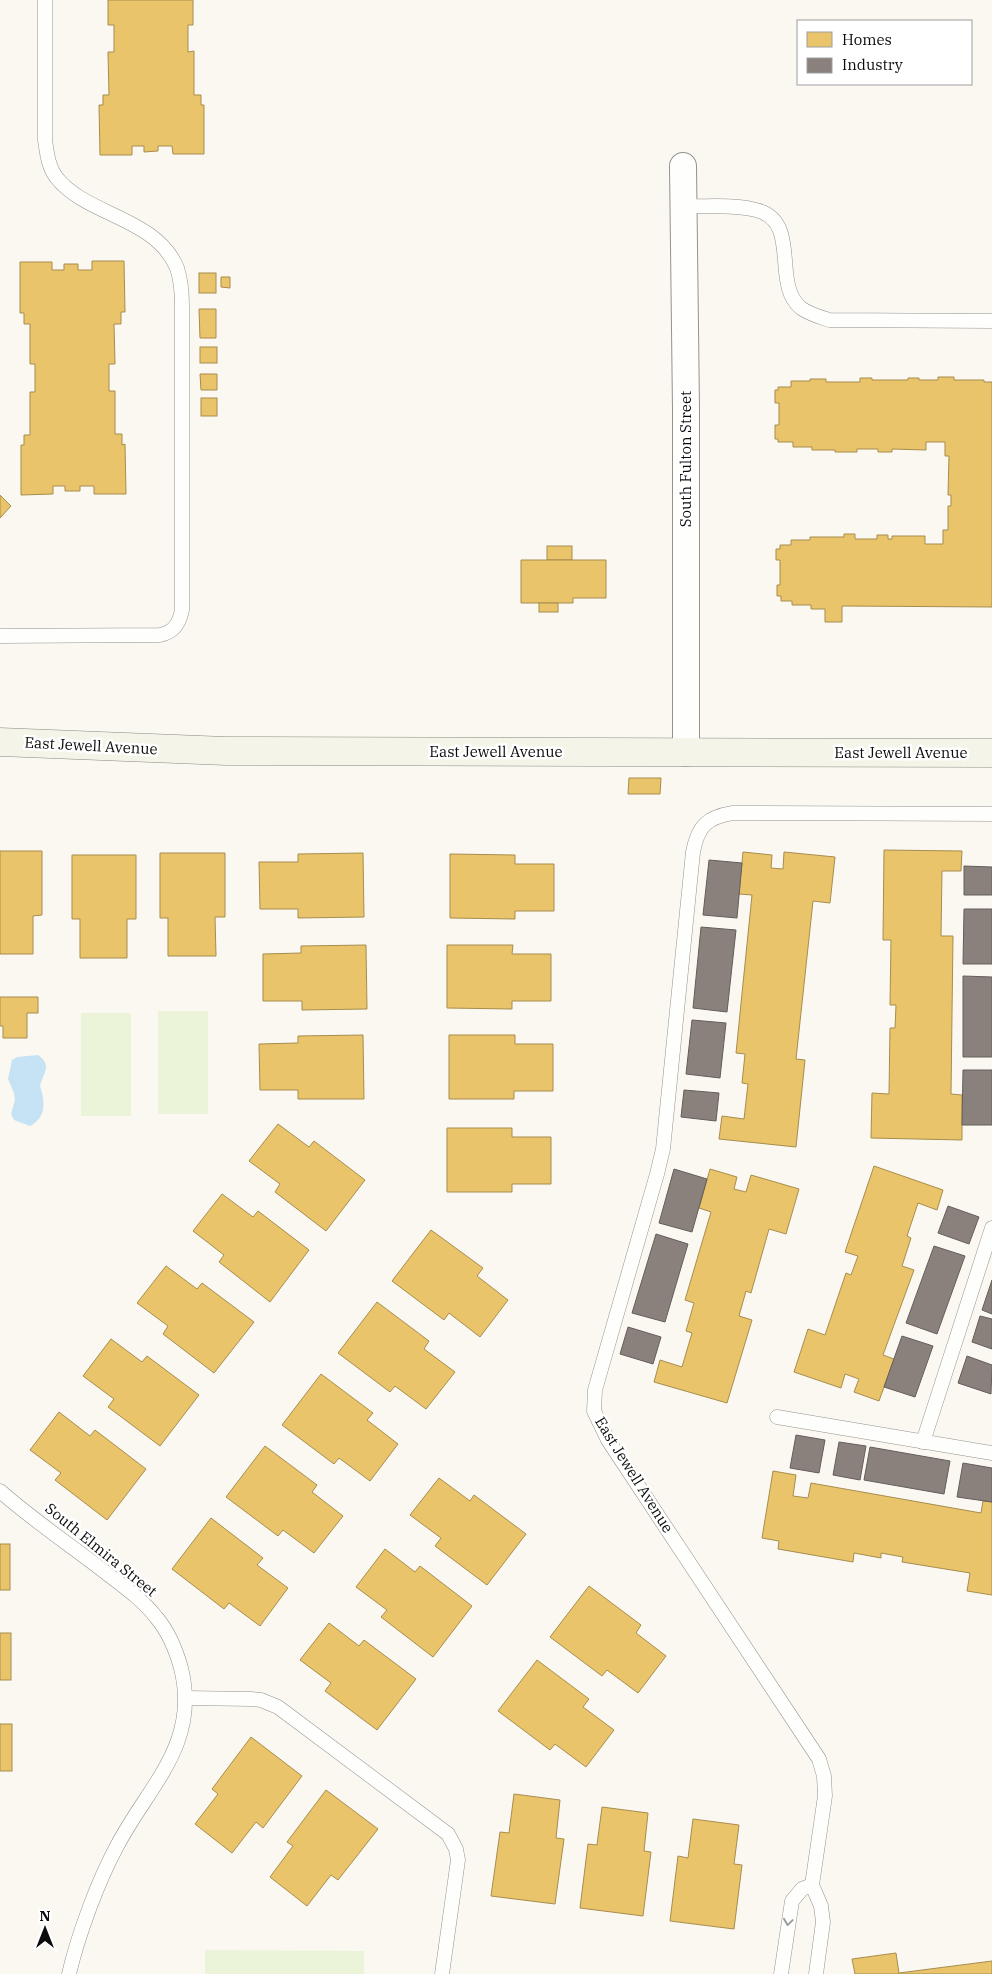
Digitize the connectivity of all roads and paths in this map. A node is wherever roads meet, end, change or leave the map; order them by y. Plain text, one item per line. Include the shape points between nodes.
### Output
1 (45, 0) edge
2 (683, 166) dead end
3 (684, 206) junction
4 (992, 321) edge
5 (0, 636) edge
6 (0, 742) edge
7 (686, 752) junction
8 (992, 753) edge
9 (992, 814) edge
10 (992, 1228) edge
11 (777, 1417) dead end
12 (923, 1442) junction
13 (992, 1453) edge
14 (0, 1491) edge
15 (186, 1698) junction
16 (812, 1885) junction
17 (69, 1974) edge
18 (442, 1974) edge
19 (781, 1974) edge
20 (816, 1974) edge

1 - 5 lane via 45,140 53,172 75,194 156,240 172,258 180,278 182,610 176,627 160,635
2 - 3 street, South Fulton Street
3 - 4 lane via 745,208 769,216 783,240 791,297 814,315 829,320
3 - 7 street, South Fulton Street
6 - 7 street, East Jewell Avenue via 226,751
7 - 8 street, East Jewell Avenue
9 - 16 lane, East Jewell Avenue via 745,813 715,817 697,836 660,1160 596,1390 594,1411 608,1440 818,1755 825,1796
10 - 12 lane
11 - 12 lane
12 - 13 lane
14 - 15 lane, South Elmira Street via 119,1583 156,1617 178,1658
15 - 17 lane, South Elmira Street via 183,1725 175,1748 113,1853 83,1928
15 - 18 lane via 251,1699 278,1707 448,1834 458,1860
16 -> 19 lane via 802,1889 792,1901
16 - 20 lane via 823,1914

